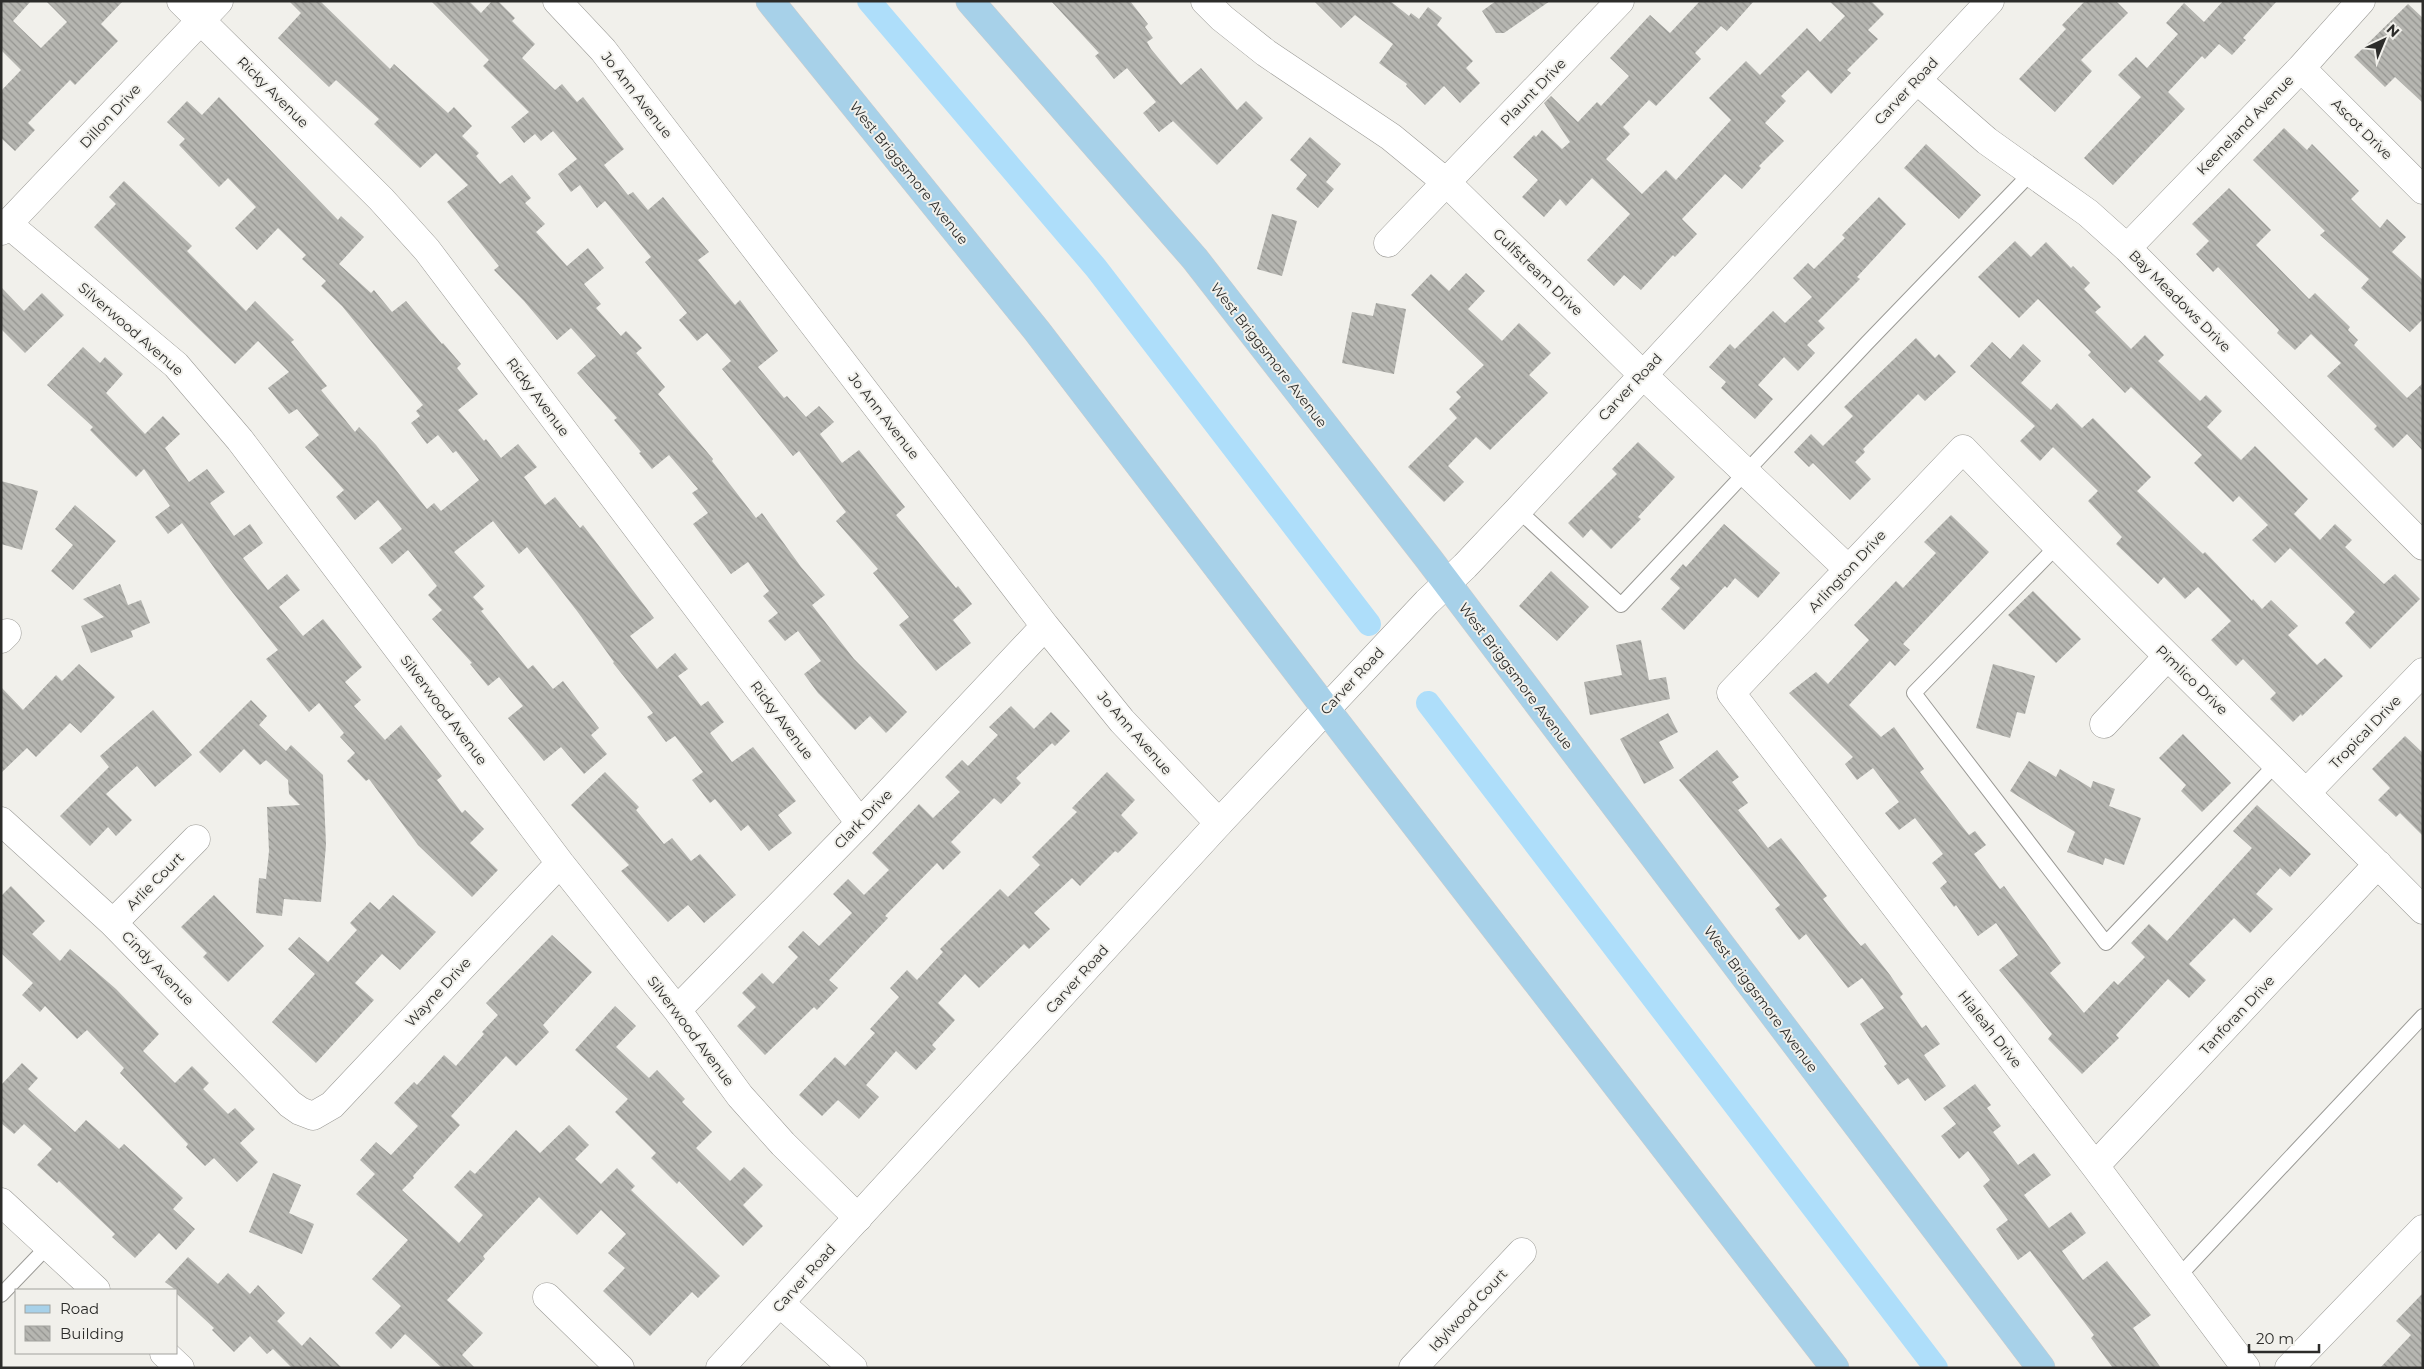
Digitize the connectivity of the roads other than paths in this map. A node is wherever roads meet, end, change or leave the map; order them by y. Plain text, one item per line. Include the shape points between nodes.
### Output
1 (181, 1) edge
2 (220, 1) edge
3 (557, 1) edge
4 (770, 1) edge
5 (970, 1) edge
6 (1205, 1) edge
7 (1620, 1) edge
8 (1990, 1) edge
9 (2361, 1) edge
10 (201, 20) junction
11 (2301, 68) junction
12 (1916, 80) junction
13 (2031, 173) junction
14 (1447, 183) junction
15 (2423, 190) edge
16 (5, 227) edge
17 (1388, 243) dead end
18 (2127, 248) junction
19 (1642, 374) junction
20 (1963, 449) joint
21 (1746, 471) junction
22 (1518, 510) junction
23 (2423, 546) edge
24 (2056, 547) junction
25 (1848, 569) junction
26 (1446, 584) junction
27 (1045, 626) junction
28 (2167, 656) junction
29 (2423, 672) edge
30 (1731, 693) joint
31 (1326, 709) junction
32 (2104, 724) dead end
33 (2277, 763) junction
34 (2307, 792) junction
35 (860, 822) junction
36 (1219, 823) junction
37 (3, 826) edge
38 (196, 839) dead end
39 (560, 863) junction
40 (2378, 864) junction
41 (2423, 910) edge
42 (113, 922) junction
43 (677, 1010) junction
44 (2423, 1016) edge
45 (313, 1116) joint
46 (2095, 1166) junction
47 (1, 1202) edge
48 (858, 1218) junction
49 (2421, 1234) edge
50 (48, 1246) junction
51 (1522, 1252) dead end
52 (2178, 1277) junction
53 (95, 1289) edge
54 (1, 1295) edge
55 (546, 1297) dead end
56 (780, 1304) junction
57 (165, 1354) edge
58 (848, 1366) edge
59 (180, 1368) edge
60 (620, 1368) edge
61 (720, 1368) edge
62 (1413, 1368) edge
63 (1835, 1368) edge
64 (2042, 1368) edge
65 (2246, 1368) edge
66 (2289, 1368) edge

1 - 10 street, Ricky Avenue
2 - 10 street, Dillon Drive
3 - 27 street, Jo Ann Avenue via 603,50
4 - 31 main road, West Briggsmore Avenue via 1037,331
5 - 26 main road, West Briggsmore Avenue via 1195,259
6 - 14 street, Gulfstream Drive via 1266,53 1391,137
7 - 14 street, Plaunt Drive
8 - 12 street, Carver Road
9 - 11 street, Keeneland Avenue
10 - 16 street, Dillon Drive
10 - 35 street, Ricky Avenue via 381,198 427,250
11 - 15 street, Ascot Drive
11 - 18 street, Keeneland Avenue
12 - 13 street, Bay Meadows Drive via 1987,141
12 - 19 street, Carver Road
13 - 18 street, Bay Meadows Drive via 2088,213
13 - 21 lane
14 - 17 street, Plaunt Drive
14 - 19 street, Gulfstream Drive
16 - 39 street, Silverwood Avenue via 176,365 227,425
18 - 23 street, Bay Meadows Drive
19 - 21 street, Gulfstream Drive
19 - 22 street, Carver Road
20 - 24 street, Pimlico Drive
20 - 25 street, Arlington Drive
21 - 22 lane via 1621,605
21 - 25 street, Gulfstream Drive
22 - 26 street, Carver Road
24 - 28 street, Pimlico Drive
24 - 33 lane via 1914,694 2106,944
25 - 30 street, Arlington Drive
26 - 31 street, Carver Road
26 - 64 main road, West Briggsmore Avenue
27 - 35 street, Clark Drive
27 - 36 street, Jo Ann Avenue via 1122,721
28 - 32 street
28 - 33 street, Pimlico Drive
29 - 34 street, Tropical Drive
30 - 46 street, Hialeah Drive
31 - 36 street, Carver Road
31 - 63 main road, West Briggsmore Avenue
33 - 34 street, Pimlico Drive
34 - 40 street, Pimlico Drive
35 - 43 street, Clark Drive
36 - 48 street, Carver Road
37 - 42 street, Cindy Avenue
38 - 42 street, Arlie Court
39 - 43 street, Silverwood Avenue
39 - 45 street, Wayne Drive via 332,1105
40 - 41 street, Pimlico Drive
40 - 46 street, Tanforan Drive
42 - 45 street, Cindy Avenue via 290,1104
43 - 48 street, Silverwood Avenue via 740,1096
44 - 52 lane
46 - 52 street, Hialeah Drive
47 - 50 street
48 - 56 street, Carver Road
49 - 66 street
50 - 53 street
50 - 54 lane
51 - 62 street, Idylwood Court
52 - 65 street, Hialeah Drive
55 - 60 street
56 - 58 street
56 - 61 street, Carver Road
57 - 59 street

